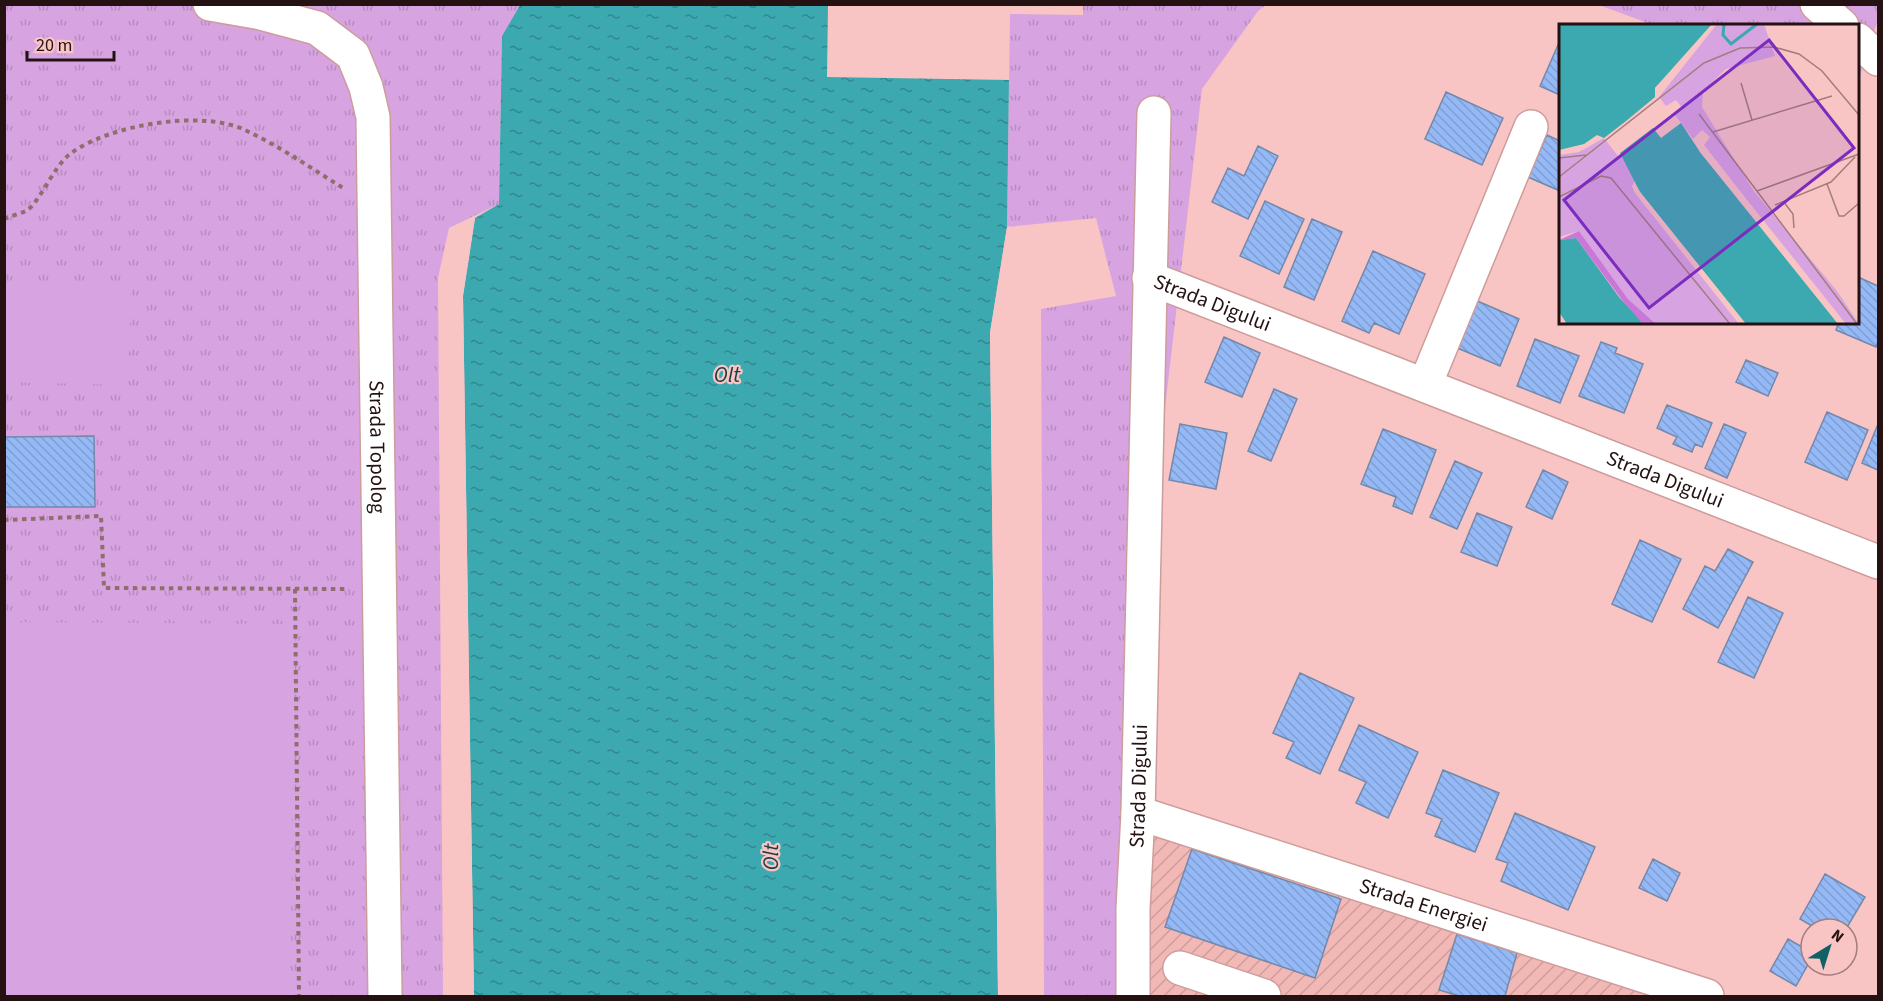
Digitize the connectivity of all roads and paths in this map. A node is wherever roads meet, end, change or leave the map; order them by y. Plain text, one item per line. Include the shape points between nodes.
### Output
1 (210, 4) edge
2 (1817, 4) edge
3 (1840, 24) edge
4 (1859, 42) edge
5 (1878, 59) edge
6 (1154, 113) dead end
7 (1531, 127) dead end
8 (374, 207) junction
9 (4, 219) edge
10 (1149, 278) junction
11 (1425, 385) junction
12 (4, 520) edge
13 (1878, 562) edge
14 (295, 589) junction
15 (380, 590) junction
16 (1138, 813) junction
17 (1180, 969) dead end
18 (1251, 994) edge
19 (299, 996) edge
20 (385, 996) edge
21 (1133, 996) edge
22 (1707, 996) edge

1 - 8 main road, Strada Topolog via 317,28 353,55 373,117
2 - 3 main road
4 - 5 main road
6 - 10 main road
7 - 11 main road
8 - 9 path via 243,129 208,122 161,122 112,132 78,148 59,163 28,210
8 - 15 main road, Strada Topolog
10 - 11 main road, Strada Digului
10 - 16 main road, Strada Digului
11 - 13 main road, Strada Digului
12 - 14 path via 101,516 104,588
14 - 15 path
14 - 19 path
15 - 20 main road, Strada Topolog
16 - 21 main road, Strada Digului
16 - 22 main road, Strada Energiei
17 - 18 main road

